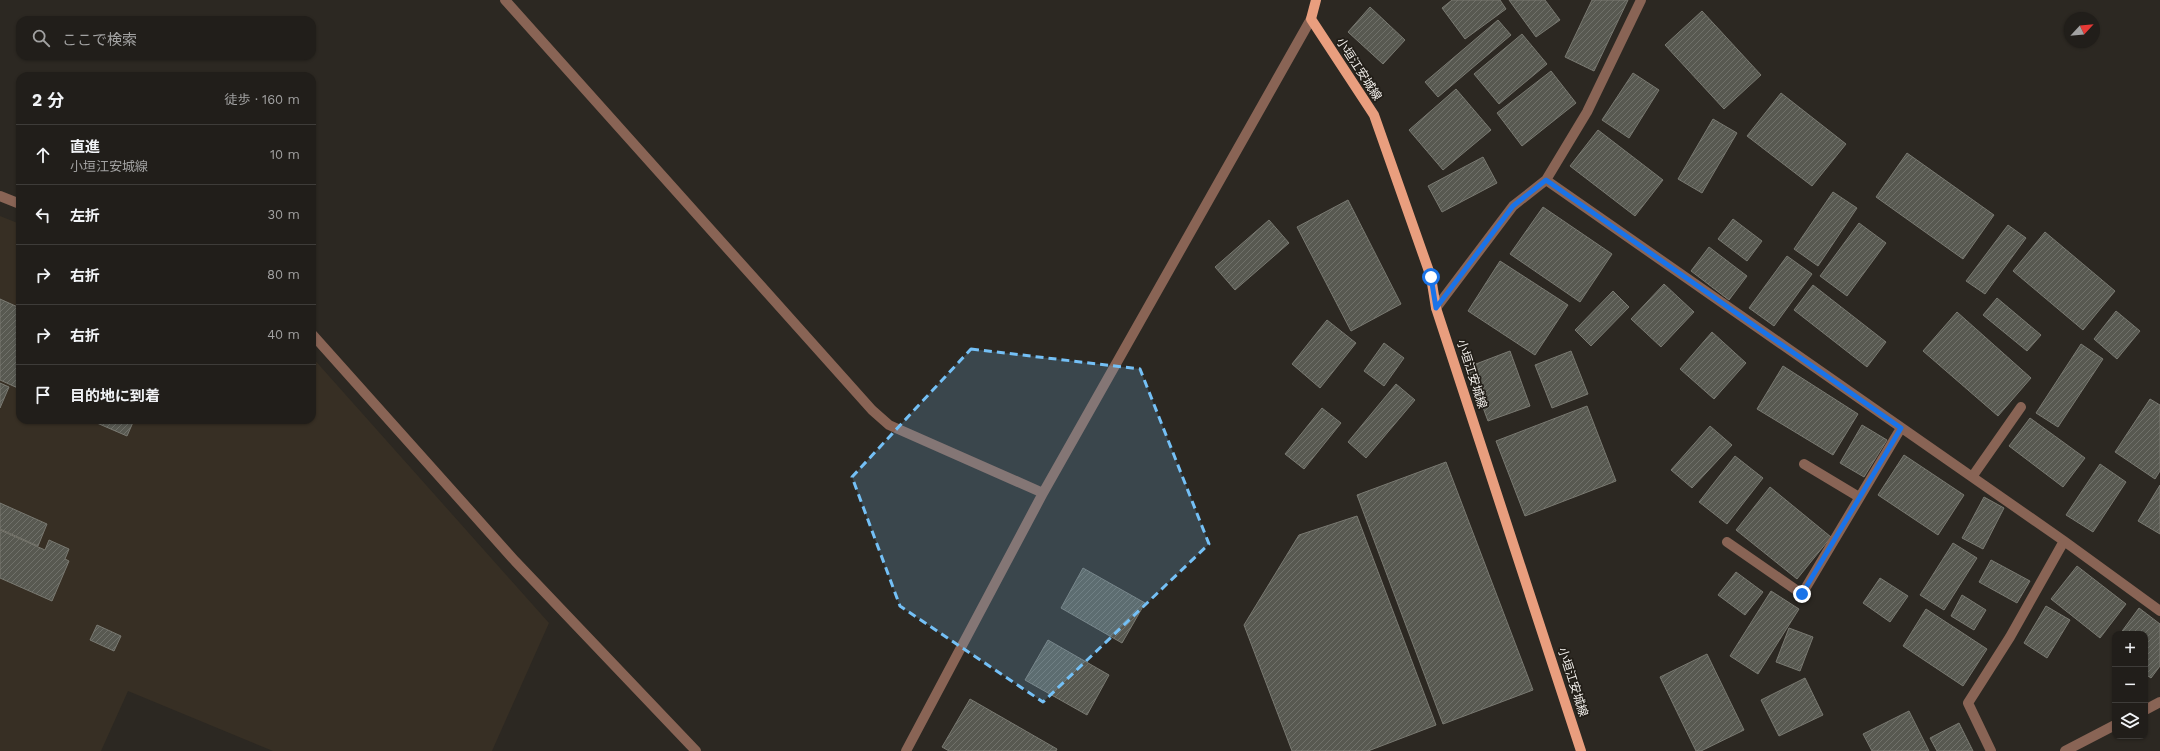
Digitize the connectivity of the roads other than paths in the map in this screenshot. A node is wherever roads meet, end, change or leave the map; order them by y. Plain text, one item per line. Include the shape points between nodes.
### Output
1 (505, 0) edge
2 (1316, 0) edge
3 (1641, 0) edge
4 (1311, 19) junction
5 (1546, 180) junction
6 (0, 196) edge
7 (16, 202) edge
8 (1436, 308) junction
9 (316, 338) edge
10 (2021, 407) dead end
11 (1901, 428) junction
12 (1804, 464) dead end
13 (1972, 477) junction
14 (1044, 493) junction
15 (1859, 497) junction
16 (2064, 541) junction
17 (1727, 542) dead end
18 (2160, 611) edge
19 (2160, 702) edge
20 (2148, 708) edge
21 (2112, 727) edge
22 (696, 751) edge
23 (906, 751) edge
24 (1581, 751) edge
25 (1991, 751) edge
26 (2065, 751) edge

1 - 14 street via 872,410 889,425
2 - 4 main road
3 - 5 street via 1587,112
4 - 8 main road, 小垣江安城線 via 1374,115 1431,277
4 - 14 street
5 - 8 street via 1513,206
5 - 11 street
6 - 7 street
8 - 24 main road, 小垣江安城線
9 - 22 street via 515,561
10 - 13 street
11 - 13 street
11 - 15 street
12 - 15 street
13 - 16 street
14 - 23 street
15 - 17 street via 1802,594
16 - 18 street
16 - 25 street via 2010,637 1968,703
19 - 20 street
21 - 26 street

